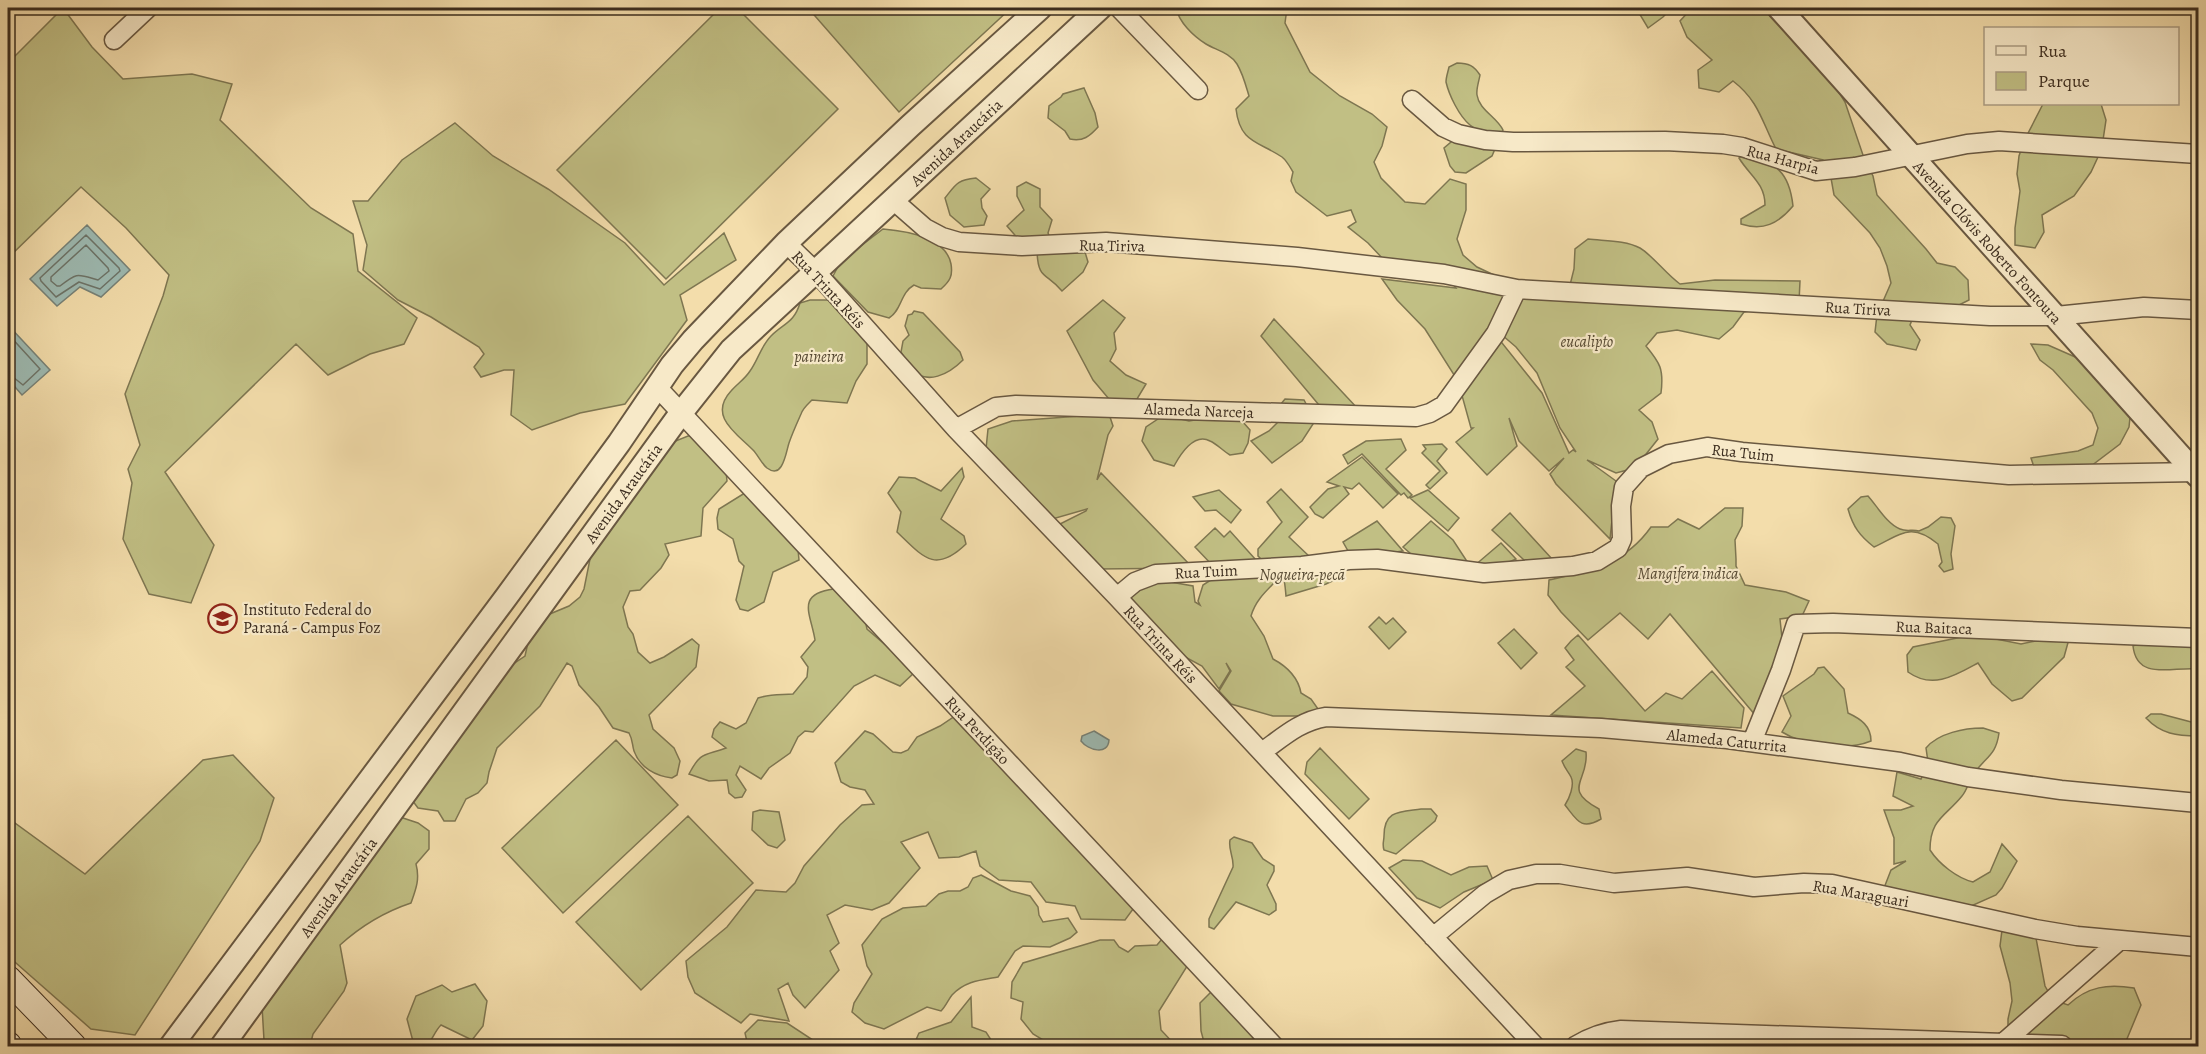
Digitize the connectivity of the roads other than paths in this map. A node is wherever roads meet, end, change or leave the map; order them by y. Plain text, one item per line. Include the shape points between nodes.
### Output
1 (148, 8) edge
2 (1040, 8) edge
3 (1100, 8) edge
4 (1119, 8) edge
5 (1779, 8) edge
6 (114, 39) dead end
7 (1198, 90) dead end
8 (1412, 100) dead end
9 (2199, 154) edge
10 (1910, 155) junction
11 (893, 200) junction
12 (786, 243) junction
13 (815, 271) junction
14 (1517, 289) junction
15 (2199, 310) edge
16 (2056, 316) junction
17 (657, 387) junction
18 (681, 413) junction
19 (956, 429) junction
20 (2198, 474) edge
21 (1117, 597) junction
22 (2199, 638) edge
23 (1752, 742) junction
24 (1262, 752) junction
25 (2199, 803) edge
26 (1433, 937) junction
27 (2120, 940) junction
28 (2199, 946) edge
29 (8, 979) edge
30 (2003, 1043) junction
31 (2062, 1045) edge
32 (73, 1047) edge
33 (171, 1047) edge
34 (222, 1047) edge
35 (1274, 1047) edge
36 (1535, 1047) edge
37 (1575, 1047) edge

1 - 6 street
2 - 12 street, Avenida Araucária
3 - 11 street, Avenida Araucária
4 - 7 street
5 - 10 street, Avenida Clóvis Roberto Fontoura
8 - 10 street, Rua Harpia via 1443,127 1485,140 1723,144 1816,171
9 - 10 street, Rua Harpia via 1999,141
10 - 16 street, Avenida Clóvis Roberto Fontoura
11 - 13 street, Avenida Araucária
11 - 14 street, Rua Tiriva via 926,228 959,242 1022,246 1106,242 1343,262 1444,274
12 - 13 street, Rua Trinta Réis
12 - 17 street, Avenida Araucária via 693,340
13 - 18 street, Avenida Araucária via 731,350
13 - 19 street, Rua Trinta Réis
14 - 16 street, Rua Tiriva via 1990,316
14 - 19 street, Alameda Narceja via 1496,333 1444,405 1416,417 1016,405 996,407
15 - 16 street, Rua Tiriva via 2144,307
16 - 20 street, Avenida Clóvis Roberto Fontoura
17 - 18 street, Rua Perdigão
17 - 33 street, Avenida Araucária via 507,596
18 - 34 street, Avenida Araucária
18 - 35 street, Rua Perdigão
19 - 21 street, Rua Trinta Réis
20 - 21 street, Rua Tuim via 2009,475 1707,447 1669,454 1641,468 1624,487 1622,539 1618,548 1597,561 1484,573 1377,559 1156,574 1135,582
21 - 24 street, Rua Trinta Réis
22 - 23 street, Rua Baitaca via 1796,624
23 - 24 street, Alameda Caturrita via 1601,728 1326,717 1298,725
23 - 25 street, Alameda Caturrita via 2061,790
24 - 26 street, Rua Trinta Réis
26 - 27 street, Rua Maraguari via 1485,894 1509,880 1548,874 1614,883 1687,877 1754,888 1832,884 2035,929
26 - 36 street, Rua Trinta Réis
27 - 28 street, Rua Maraguari
27 - 30 street
29 - 32 main road
30 - 31 street
30 - 37 street via 1621,1030 1604,1032

